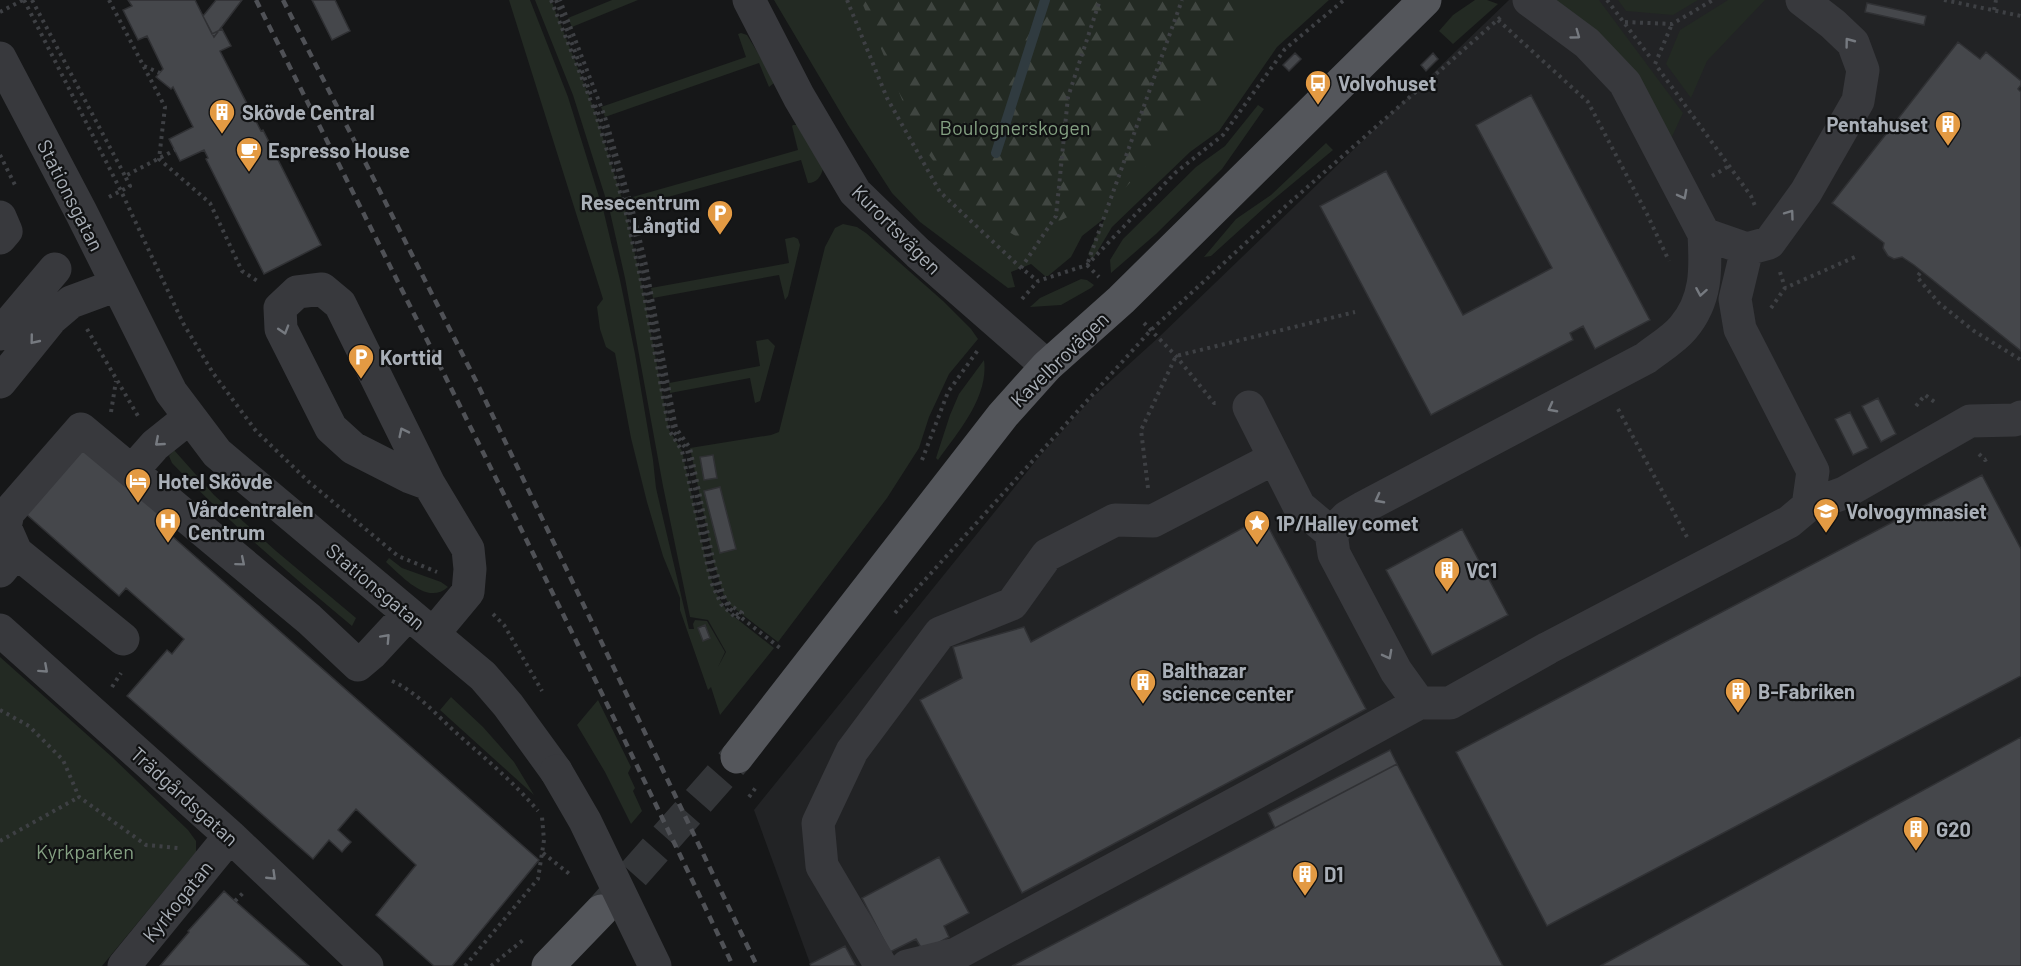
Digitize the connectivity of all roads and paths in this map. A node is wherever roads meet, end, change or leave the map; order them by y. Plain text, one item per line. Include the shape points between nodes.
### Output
1 (24, 0) edge
2 (32, 0) edge
3 (109, 0) edge
4 (556, 0) edge
5 (749, 0) edge
6 (847, 0) edge
7 (1100, 0) edge
8 (1182, 0) edge
9 (1344, 0) edge
10 (1425, 0) edge
11 (1607, 0) edge
12 (1713, 0) edge
13 (1802, 0) edge
14 (1944, 0) edge
15 (1996, 0) edge
16 (1517, 6) edge
17 (1994, 10) junction
18 (0, 12) edge
19 (2021, 16) edge
20 (1498, 20) junction
21 (1625, 22) junction
22 (1672, 24) junction
23 (0, 58) edge
24 (1655, 63) junction
25 (143, 65) junction
26 (160, 73) dead end
27 (175, 150) dead end
28 (159, 159) junction
29 (125, 176) junction
30 (121, 191) junction
31 (106, 199) dead end
32 (1758, 214) dead end
33 (0, 217) edge
34 (1704, 234) junction
35 (0, 238) edge
36 (1747, 249) junction
37 (1855, 257) dead end
38 (1671, 264) dead end
39 (1087, 265) junction
40 (1021, 268) junction
41 (1778, 268) dead end
42 (55, 269) dead end
43 (1920, 273) dead end
44 (1100, 278) dead end
45 (1038, 281) junction
46 (264, 284) dead end
47 (117, 285) junction
48 (1785, 288) junction
49 (1020, 301) dead end
50 (1355, 312) dead end
51 (1766, 314) dead end
52 (83, 322) dead end
53 (1151, 330) junction
54 (0, 334) edge
55 (980, 347) dead end
56 (1176, 356) junction
57 (113, 360) dead end
58 (2021, 360) edge
59 (107, 363) junction
60 (1047, 366) junction
61 (0, 382) edge
62 (1614, 402) dead end
63 (1249, 407) joint
64 (190, 417) junction
65 (2021, 417) edge
66 (155, 445) junction
67 (1275, 458) junction
68 (920, 467) dead end
69 (132, 471) junction
70 (429, 484) junction
71 (1808, 506) junction
72 (1153, 521) junction
73 (1331, 533) junction
74 (1689, 541) dead end
75 (8, 561) edge
76 (439, 573) dead end
77 (486, 608) dead end
78 (408, 614) junction
79 (891, 618) dead end
80 (0, 630) edge
81 (433, 634) junction
82 (123, 639) dead end
83 (788, 640) dead end
84 (776, 645) dead end
85 (781, 649) dead end
86 (358, 665) junction
87 (546, 697) dead end
88 (1419, 703) junction
89 (0, 710) edge
90 (737, 757) tunnel mouth
91 (763, 779) dead end
92 (79, 797) junction
93 (748, 797) dead end
94 (230, 836) junction
95 (0, 841) edge
96 (181, 848) dead end
97 (542, 852) junction
98 (574, 877) dead end
99 (242, 894) dead end
100 (235, 901) dead end
101 (601, 911) tunnel mouth
102 (524, 939) dead end
103 (124, 966) edge
104 (367, 966) edge
105 (465, 966) edge
106 (491, 966) edge
107 (548, 966) edge
108 (655, 966) edge
109 (881, 966) edge
110 (907, 966) edge

1 - 18 path
1 - 30 path
2 - 29 path
3 - 25 path
4 - 84 path via 599,112 626,199 674,432 687,450 717,590 729,608
5 - 60 street, Kurortsvägen via 799,97 855,192
6 - 40 path via 887,98 940,192
7 - 40 path via 1068,97 1056,216
8 - 39 path
9 - 39 path via 1286,49 1223,135 1175,173
10 - 60 main road, Kavelbrovägen via 1121,300
11 - 21 path
12 - 22 path
36 -> 13 street via 1769,243 1806,192 1858,101 1863,70 1853,43
14 - 17 path
15 - 17 path
16 - 20 path
16 -> 34 street via 1587,43 1625,83
17 - 19 path
20 - 38 path via 1588,102 1649,212
20 - 53 path
21 - 22 path
21 - 24 path
22 - 24 path
23 - 47 street, Stationsgatan
24 - 32 path via 1751,196
25 - 26 path
25 - 28 path via 165,107
27 - 28 path
28 - 29 path
28 - 46 path via 210,203 242,271
29 - 30 path via 130,186
30 - 31 path
30 - 76 path via 183,323 213,373 256,430 309,482 398,556
33 - 35 street via 6,231
34 - 36 street
34 -> 73 street via 1706,266 1699,303 1682,329 1646,358 1364,507
36 - 71 street via 1735,299 1740,329 1813,471
37 - 48 path
39 - 44 path
39 - 45 path
40 - 45 path
41 - 48 path
42 - 54 street via 24,296
43 - 58 path via 1917,277 1939,303 1974,331
45 - 49 path
47 -> 61 street via 71,302 51,319
47 - 64 street, Stationsgatan via 171,392
48 - 51 path
50 - 56 path
52 - 59 path
53 - 56 path
53 - 79 path
55 - 68 path via 948,392
56 - 63 path via 1214,403
56 - 72 path via 1141,430
57 - 59 path
59 - 66 path
60 - 90 main road, Kavelbrovägen via 1003,415
62 - 74 path
63 - 67 street
64 -> 66 street
64 - 78 street, Stationsgatan via 217,453
65 - 71 street via 1970,421 1844,493
66 - 69 street
67 - 72 street
67 - 73 street via 1299,506
69 - 75 street via 81,429 8,513
69 -> 86 street
70 -> 70 street via 340,304 322,289 297,292 280,308 281,328 331,428 353,448
70 - 81 street via 468,549 470,569 468,592
71 - 88 street via 1789,522 1450,703
72 - 109 street via 1115,520 1047,555 1012,604 940,633 852,751 818,823 822,866
73 -> 88 street via 1335,554 1396,671
75 - 82 street
77 - 87 path via 504,625
78 - 81 street, Stationsgatan
86 -> 78 street
80 -> 94 street, Trädgårdsgatan
81 - 108 street, Stationsgatan, bridge via 483,676 556,771 585,821
83 - 85 path
86 - 97 path via 402,685 528,799 543,818
88 - 110 street via 956,954
89 - 92 path via 29,726 63,760
91 - 93 path
92 - 95 path
92 - 96 path via 146,845
94 - 103 street, Kyrkogatan
94 -> 104 street, Trädgårdsgatan
97 - 98 path
97 - 105 path via 538,879
99 - 100 path
101 - 107 main road
102 - 106 path

